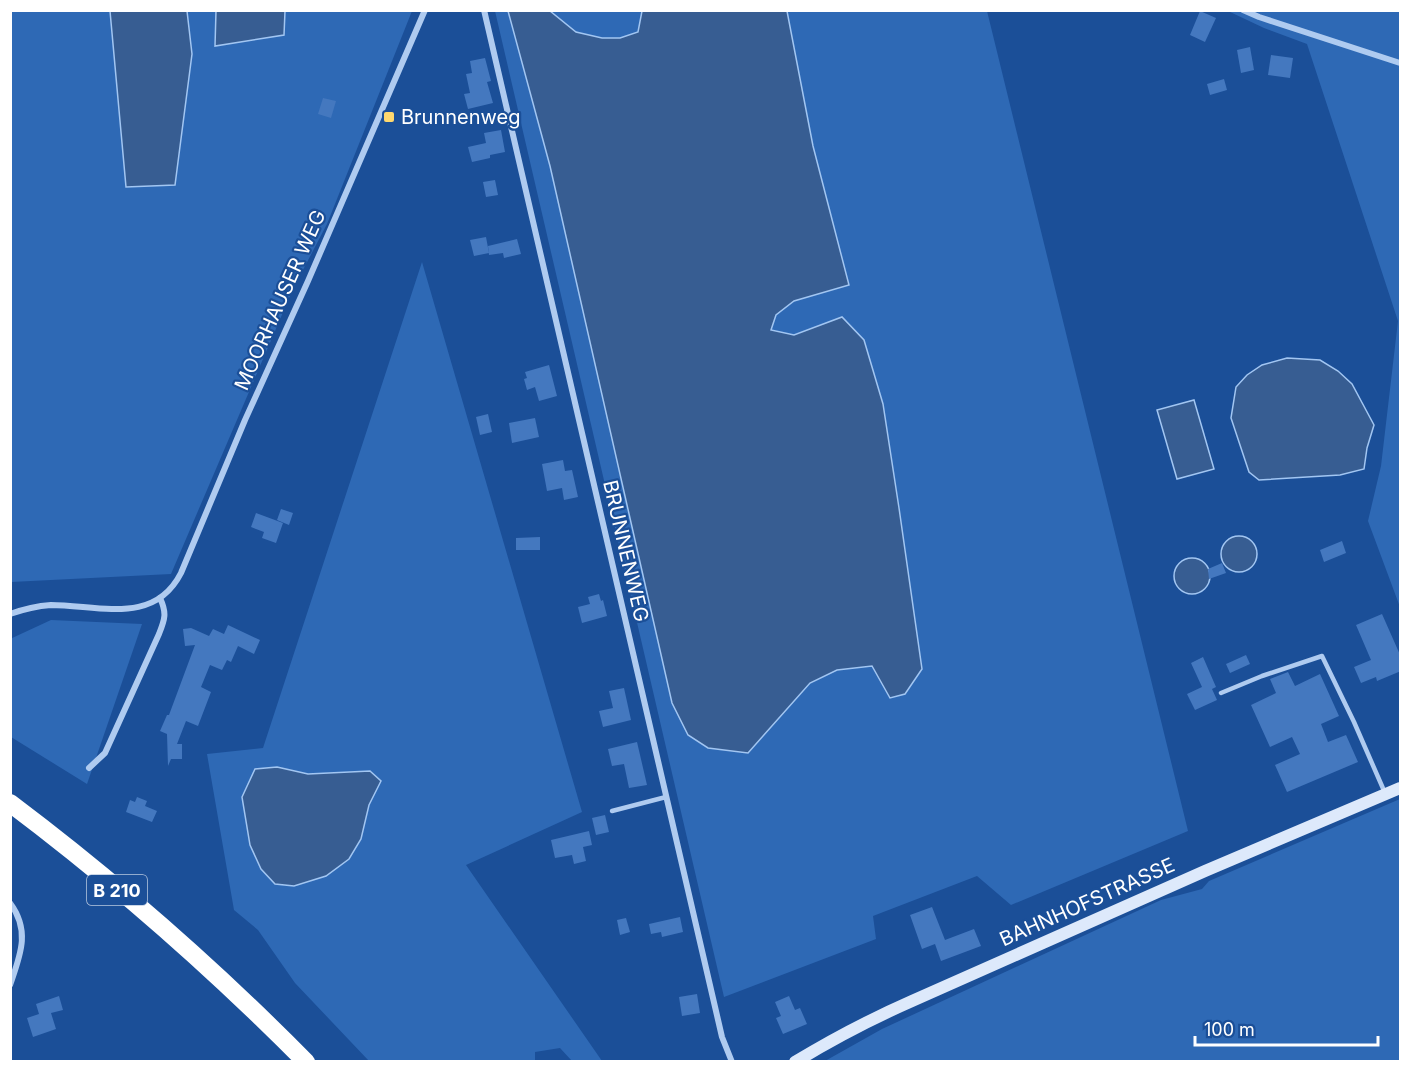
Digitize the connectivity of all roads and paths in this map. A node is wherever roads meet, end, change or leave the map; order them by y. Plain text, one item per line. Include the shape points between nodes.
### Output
1 (425, 10) edge
2 (484, 10) edge
3 (1243, 10) edge
4 (1401, 63) edge
5 (160, 598) junction
6 (10, 614) edge
7 (1221, 693) dead end
8 (89, 768) dead end
9 (1401, 788) edge
10 (1386, 794) junction
11 (666, 797) junction
12 (10, 803) edge
13 (612, 811) dead end
14 (10, 903) edge
15 (10, 985) edge
16 (306, 1062) edge
17 (732, 1062) edge
18 (795, 1062) edge

1 - 5 street, MOORHAUSER WEG via 182,573
2 - 11 street, BRUNNENWEG
3 - 4 street
5 - 6 street, MOORHAUSER WEG via 128,609 49,605
5 - 8 street via 165,616 159,634 105,753
7 - 10 lane via 1322,656
9 - 10 street, BAHNHOFSTRASSE
10 - 18 street, BAHNHOFSTRASSE via 892,1010
11 - 13 lane
11 - 17 street, BRUNNENWEG via 722,1037
12 - 16 highway, B 210 via 163,928
14 - 15 street via 21,922 23,935

